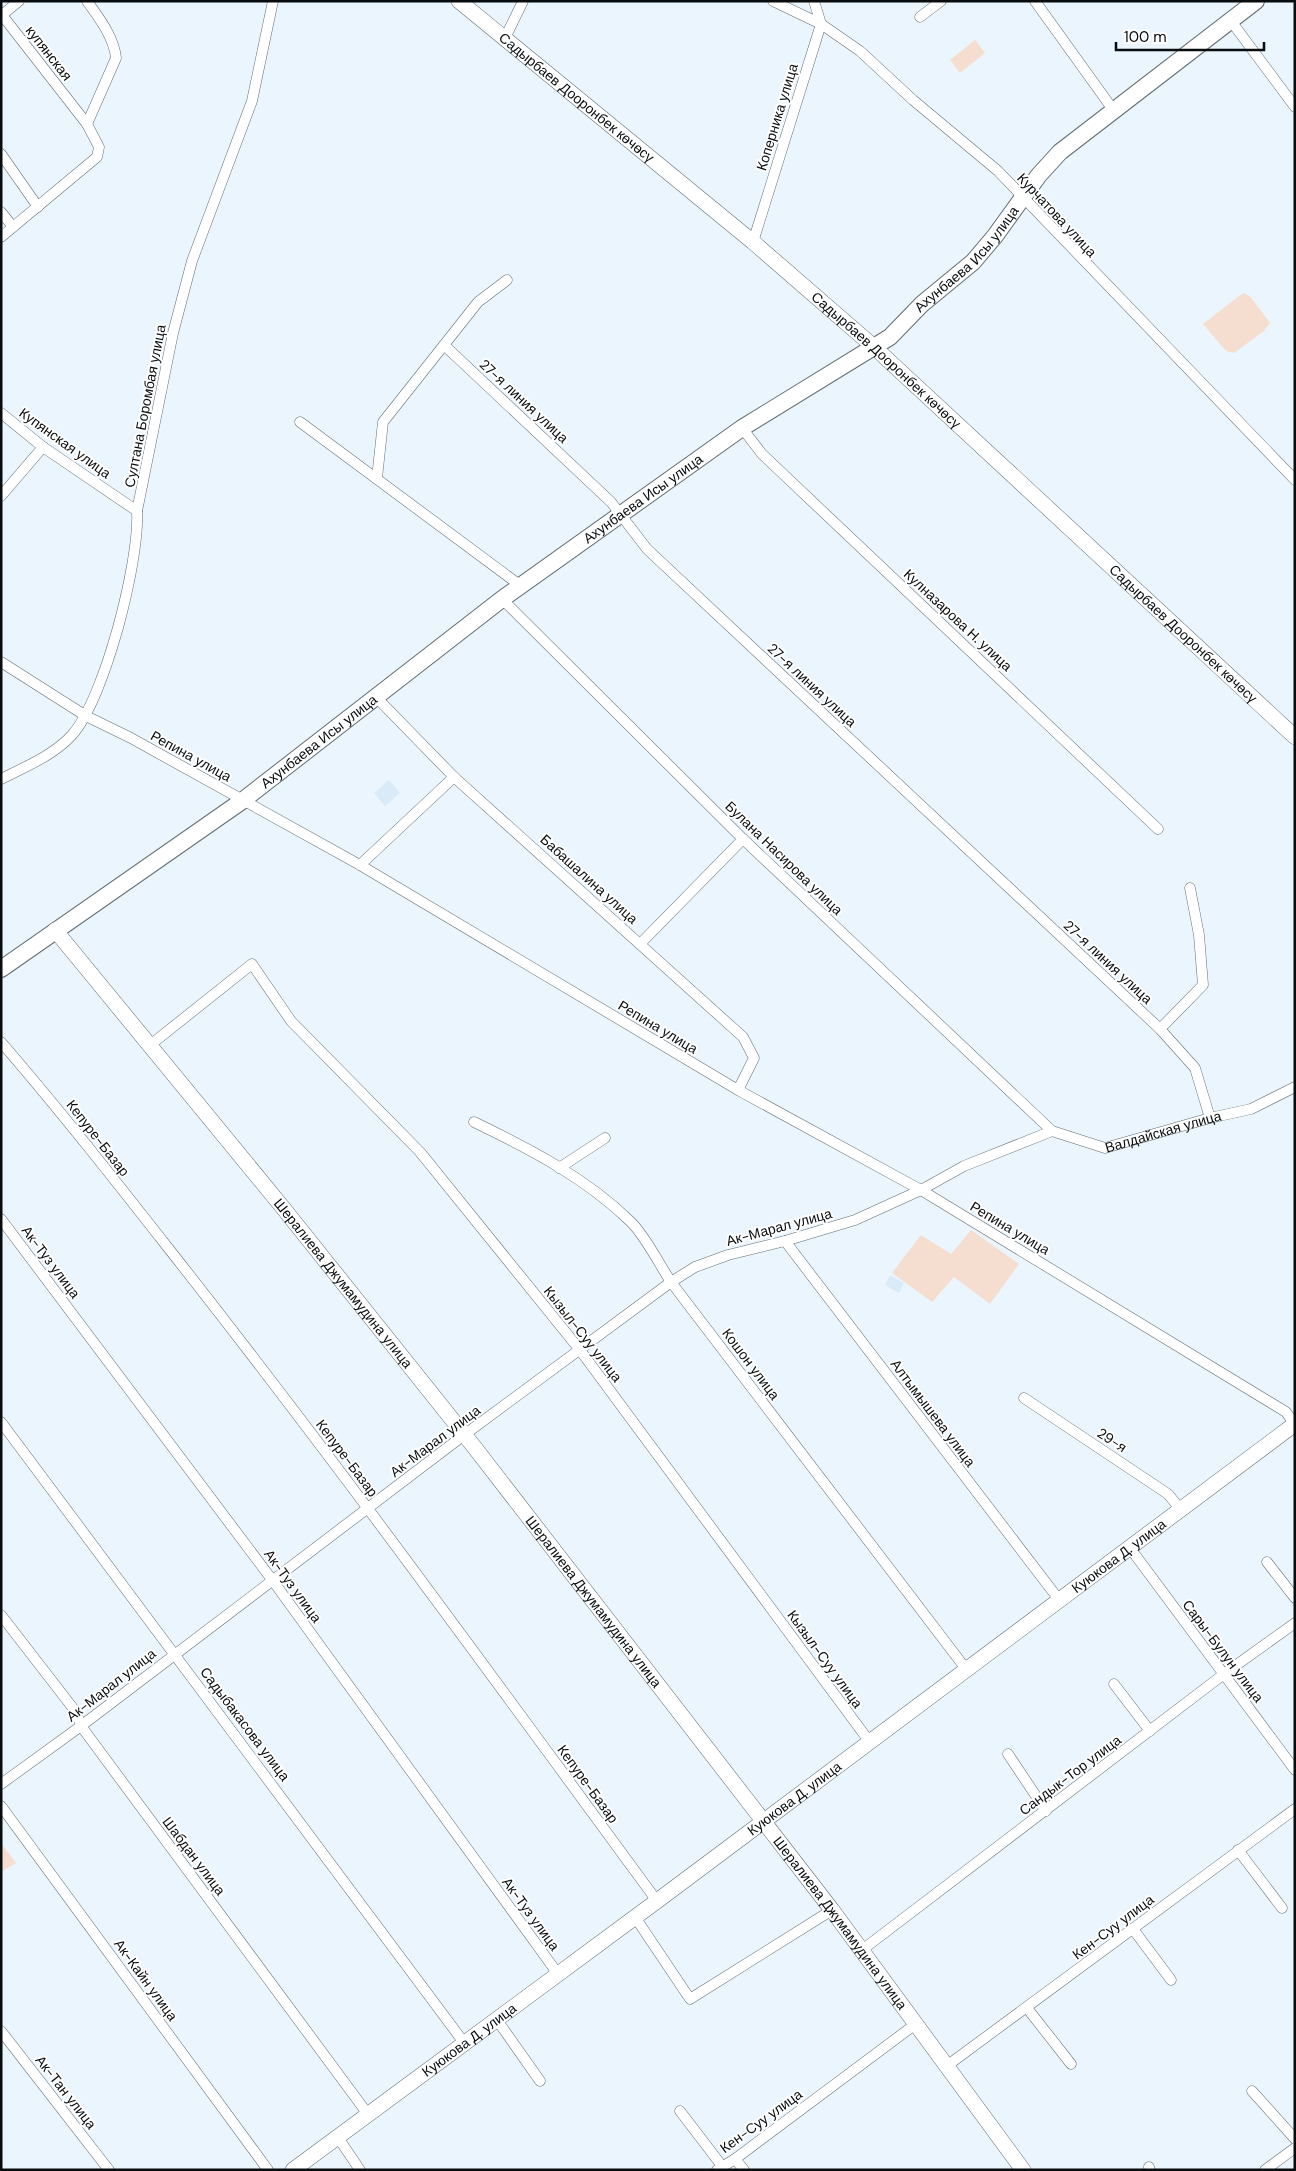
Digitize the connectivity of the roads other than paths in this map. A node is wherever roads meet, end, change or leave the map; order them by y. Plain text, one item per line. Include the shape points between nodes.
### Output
1 (19, 1) edge
2 (87, 1) edge
3 (273, 1) edge
4 (459, 1) edge
5 (523, 1) edge
6 (773, 1) edge
7 (814, 1) edge
8 (941, 1) edge
9 (1035, 1) edge
10 (1256, 1) edge
11 (2, 16) edge
12 (920, 17) dead end
13 (1231, 21) junction
14 (821, 24) junction
15 (505, 38) junction
16 (1295, 107) edge
17 (1114, 111) junction
18 (87, 124) junction
19 (1, 154) edge
20 (1022, 198) junction
21 (38, 207) junction
22 (1, 212) edge
23 (13, 228) junction
24 (1, 237) edge
25 (753, 242) junction
26 (507, 280) dead end
27 (444, 346) junction
28 (874, 347) junction
29 (1, 413) edge
30 (300, 422) dead end
31 (742, 428) junction
32 (43, 447) junction
33 (377, 478) junction
34 (1295, 480) edge
35 (1, 496) edge
36 (138, 511) junction
37 (620, 514) junction
38 (521, 586) junction
39 (502, 599) junction
40 (1, 662) edge
41 (376, 697) junction
42 (86, 716) junction
43 (1295, 737) edge
44 (454, 777) junction
45 (1, 779) edge
46 (242, 801) junction
47 (1158, 829) dead end
48 (744, 839) junction
49 (360, 865) junction
50 (1190, 888) dead end
51 (55, 930) junction
52 (640, 944) junction
53 (1, 969) edge
54 (1160, 1029) junction
55 (1, 1042) edge
56 (149, 1046) junction
57 (1295, 1087) edge
58 (738, 1090) junction
59 (1210, 1118) junction
60 (474, 1122) dead end
61 (1052, 1131) junction
62 (605, 1138) dead end
63 (559, 1168) junction
64 (921, 1190) junction
65 (1, 1219) edge
66 (785, 1242) junction
67 (671, 1282) junction
68 (580, 1350) junction
69 (1024, 1398) dead end
70 (1, 1422) edge
71 (1295, 1425) edge
72 (464, 1435) junction
73 (369, 1509) junction
74 (1181, 1510) junction
75 (1130, 1548) junction
76 (1267, 1562) dead end
77 (273, 1581) junction
78 (1295, 1598) edge
79 (1060, 1601) junction
80 (1, 1615) edge
81 (1295, 1623) edge
82 (176, 1653) junction
83 (966, 1669) junction
84 (1224, 1674) junction
85 (1114, 1684) dead end
86 (81, 1726) junction
87 (1150, 1731) junction
88 (869, 1741) junction
89 (1008, 1754) dead end
90 (1295, 1770) edge
91 (1, 1784) edge
92 (1, 1806) edge
93 (1295, 1810) edge
94 (1046, 1811) junction
95 (764, 1821) junction
96 (1238, 1850) junction
97 (657, 1901) junction
98 (1282, 1908) dead end
99 (832, 1910) junction
100 (635, 1917) junction
101 (1133, 1930) junction
102 (862, 1950) junction
103 (558, 1974) junction
104 (1171, 1980) dead end
105 (1027, 2008) junction
106 (497, 2020) junction
107 (917, 2023) junction
108 (1, 2031) edge
109 (465, 2044) junction
110 (1071, 2064) dead end
111 (948, 2065) junction
112 (540, 2081) dead end
113 (1252, 2091) dead end
114 (680, 2111) dead end
115 (367, 2113) junction
116 (338, 2136) junction
117 (1295, 2139) edge
118 (1295, 2148) edge
119 (735, 2159) junction
120 (720, 2168) edge
121 (109, 2170) edge
122 (268, 2170) edge
123 (293, 2170) edge
124 (360, 2170) edge
125 (744, 2170) edge
126 (1023, 2170) edge
127 (1265, 2170) edge

1 - 11 street, купянская
2 - 18 street via 115,50 114,66
3 - 36 street, Султана Боромбая улица via 252,101 192,261 173,333
4 - 15 street, Садырбаев Дооронбек көчөсү
5 - 15 street
6 - 14 street, Курчатова улица
7 - 14 street
8 - 12 street
9 - 17 street
10 - 13 main road, Ахунбаева Исы улица
11 - 18 street, купянская
13 - 16 street
13 - 17 main road, Ахунбаева Исы улица
14 - 20 street, Курчатова улица via 860,50 998,172
14 - 25 street, Коперника улица
15 - 25 street, Садырбаев Дооронбек көчөсү
17 - 20 main road, Ахунбаева Исы улица via 1060,152
18 - 21 street via 99,147 97,157
19 - 21 street
20 - 28 main road, Ахунбаева Исы улица via 973,262 922,304 890,337
20 - 34 street, Курчатова улица
21 - 23 street
22 - 23 street
23 - 24 street
25 - 28 street, Садырбаев Дооронбек көчөсү
26 - 27 street via 478,302
27 - 33 street via 383,422
27 - 37 street, 27-я линия улица
28 - 31 main road, Ахунбаева Исы улица
28 - 43 street, Садырбаев Дооронбек көчөсү
29 - 32 street, Купянская улица
30 - 33 street
31 - 37 main road, Ахунбаева Исы улица
31 - 47 street, Кулназарова Н. улица via 762,454
32 - 35 street
32 - 36 street, Купянская улица
33 - 38 street
36 - 42 street, Султана Боромбая улица via 125,599 106,666
37 - 38 main road, Ахунбаева Исы улица
37 - 54 street, 27-я линия улица via 647,549
38 - 39 main road, Ахунбаева Исы улица
39 - 41 main road, Ахунбаева Исы улица
39 - 48 street, Булана Насирова улица
40 - 42 street, Репина улица
41 - 44 street, Бабашалина улица
41 - 46 main road, Ахунбаева Исы улица
42 - 45 street, Султана Боромбая улица via 71,736 41,759
42 - 46 street, Репина улица
44 - 49 street
44 - 52 street, Бабашалина улица
46 - 49 street, Репина улица
46 - 51 main road, Ахунбаева Исы улица
48 - 52 street
48 - 61 street, Булана Насирова улица
49 - 58 street, Репина улица
50 - 54 street via 1199,935 1203,985
51 - 53 main road, Ахунбаева Исы улица
51 - 56 street, Шералиева Джумамудина улица
52 - 58 street, Бабашалина улица via 743,1037 754,1058
54 - 59 street, 27-я линия улица via 1195,1068
55 - 73 street, Кепуре-Базар via 203,1293
56 - 68 street, Кызыл-Суу улица via 252,964 291,1021 420,1152
56 - 72 street, Шералиева Джумамудина улица
57 - 59 street, Валдайская улица via 1251,1109
58 - 64 street, Репина улица
59 - 61 street, Валдайская улица via 1105,1148
60 - 63 street, Кошон улица
61 - 64 street via 964,1166
62 - 63 street
63 - 67 street, Кошон улица via 593,1190 632,1224
64 - 66 street, Ак-Марал улица via 856,1220
64 - 71 street, Репина улица via 1286,1412
65 - 77 street, Ак-Туз улица
66 - 67 street, Ак-Марал улица via 728,1255 695,1267
66 - 79 street, Алтымышева улица
67 - 68 street, Ак-Марал улица
67 - 83 street, Кошон улица
68 - 72 street, Ак-Марал улица
68 - 88 street, Кызыл-Суу улица
69 - 74 street, 29-я via 1168,1494
70 - 82 street, Садыбакасова улица
71 - 74 street, Куюкова Д. улица
72 - 73 street, Ак-Марал улица
72 - 95 street, Шералиева Джумамудина улица
73 - 77 street, Ак-Марал улица
73 - 97 street, Кепуре-Базар
74 - 75 street, Куюкова Д. улица
75 - 79 street, Куюкова Д. улица
75 - 84 street, Сары-Булун улица
76 - 78 street
77 - 82 street, Ак-Марал улица
77 - 103 street, Ак-Туз улица
79 - 83 street, Куюкова Д. улица
80 - 86 street, Шабдан улица via 76,1712
81 - 84 street, Сандык-Тор улица
82 - 86 street, Ак-Марал улица
82 - 109 street, Садыбакасова улица
83 - 88 street, Куюкова Д. улица
84 - 87 street, Сандык-Тор улица
84 - 90 street, Сары-Булун улица
85 - 87 street
86 - 91 street, Ак-Марал улица
86 - 115 street, Шабдан улица
87 - 94 street, Сандык-Тор улица
88 - 95 street, Куюкова Д. улица
89 - 94 street
92 - 122 street, Ак-Кайн улица
93 - 96 street, Кен-Суу улица
94 - 102 street, Сандык-Тор улица
95 - 97 street, Куюкова Д. улица
95 - 99 street, Шералиева Джумамудина улица
96 - 98 street
96 - 101 street, Кен-Суу улица
97 - 100 street, Куюкова Д. улица
99 - 100 street via 690,1999
99 - 102 street, Шералиева Джумамудина улица
100 - 103 street, Куюкова Д. улица
101 - 104 street
101 - 105 street, Кен-Суу улица
102 - 107 street, Шералиева Джумамудина улица
103 - 106 street, Куюкова Д. улица
105 - 110 street
105 - 111 street, Кен-Суу улица
106 - 109 street, Куюкова Д. улица
106 - 112 street
107 - 111 street, Шералиева Джумамудина улица
107 - 119 street, Кен-Суу улица
108 - 121 street, Ак-Тан улица
109 - 115 street, Куюкова Д. улица
111 - 126 street, Шералиева Джумамудина улица
113 - 117 street
114 - 120 street
115 - 116 street, Куюкова Д. улица
116 - 123 street, Куюкова Д. улица
116 - 124 street
118 - 127 street
119 - 120 street, Кен-Суу улица
119 - 125 street

